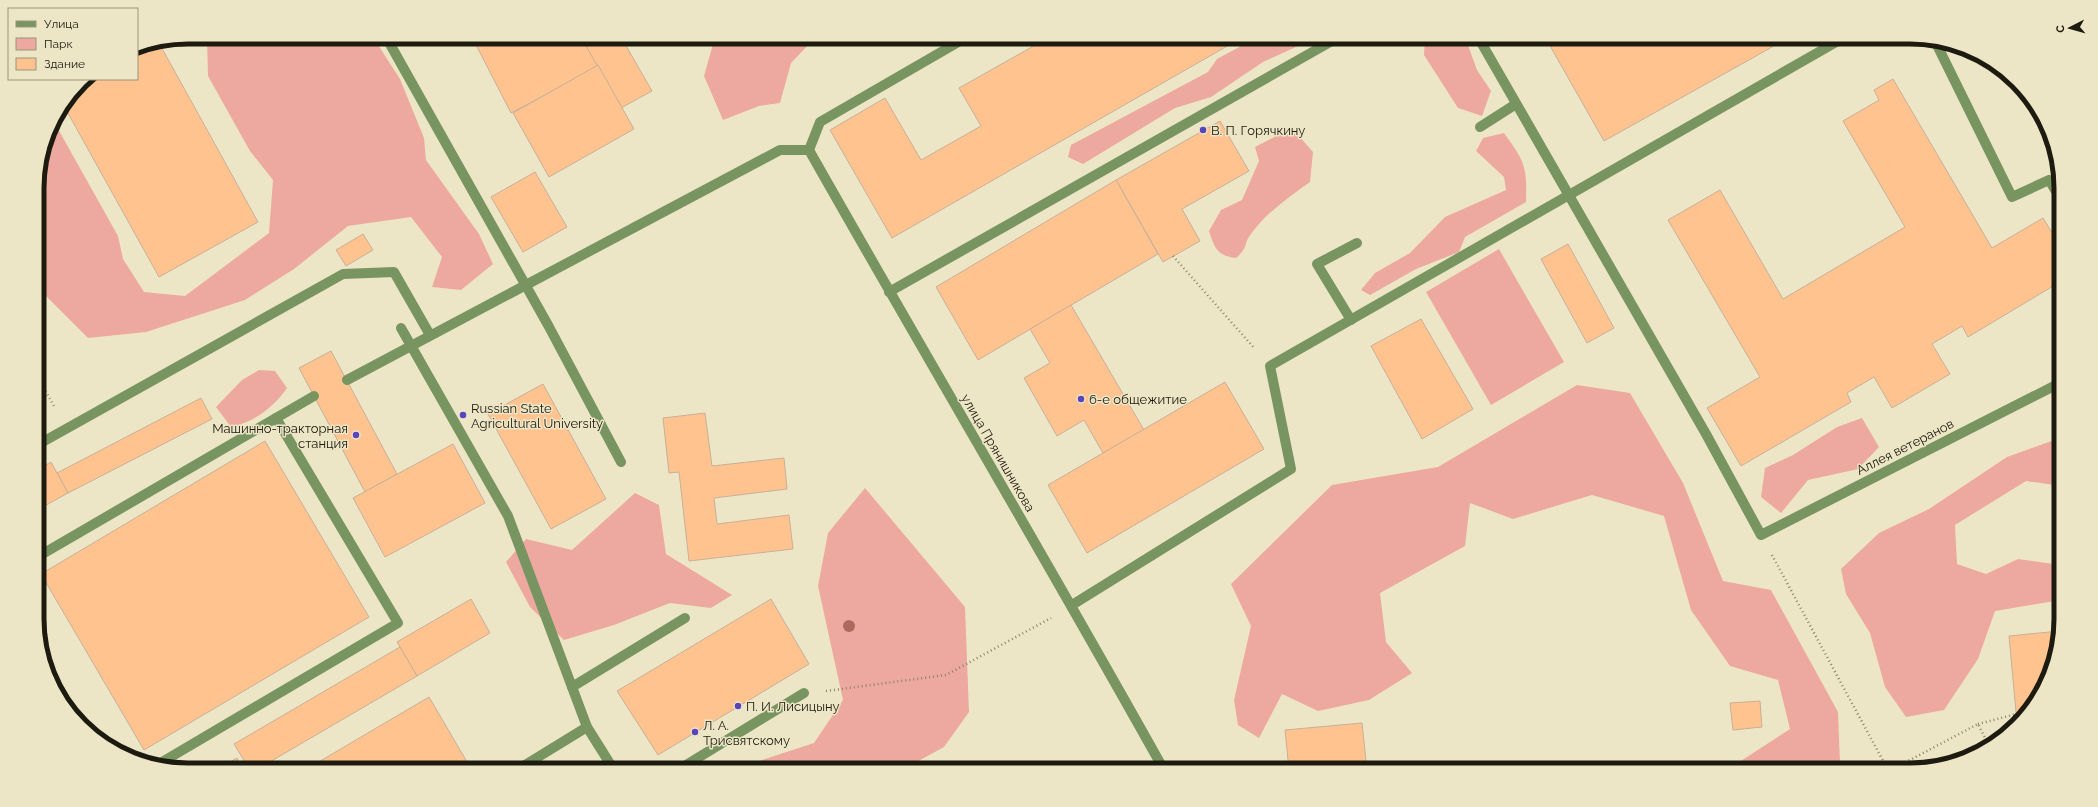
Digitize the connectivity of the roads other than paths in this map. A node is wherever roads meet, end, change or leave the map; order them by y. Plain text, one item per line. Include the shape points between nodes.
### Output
1 (390, 44) edge
2 (955, 44) edge
3 (1326, 44) edge
4 (1482, 44) edge
5 (1833, 44) edge
6 (1938, 47) edge
7 (1516, 104) junction
8 (1480, 127) dead end
9 (809, 150) junction
10 (2054, 188) edge
11 (1568, 195) junction
12 (1357, 243) dead end
13 (525, 285) junction
14 (889, 292) junction
15 (1351, 320) junction
16 (401, 328) dead end
17 (430, 335) junction
18 (410, 346) junction
19 (347, 380) dead end
20 (2054, 386) edge
21 (314, 396) dead end
22 (276, 418) junction
23 (44, 442) edge
24 (621, 462) dead end
25 (44, 553) edge
26 (1072, 605) junction
27 (685, 618) dead end
28 (572, 687) junction
29 (804, 693) road end
30 (587, 727) junction
31 (164, 761) edge
32 (528, 763) edge
33 (610, 763) edge
34 (689, 763) edge
35 (1160, 763) edge

1 - 13 street
2 - 9 street via 820,122
3 - 14 street
4 - 7 street
5 - 11 street
6 - 10 street via 2012,197 2049,180
7 - 8 street
7 - 11 street
9 - 13 street via 780,150
9 - 14 street, улица Прянишникова
11 - 15 street
11 - 20 street, Аллея ветеранов via 1706,434 1761,535
12 - 15 street via 1317,264
13 - 17 street
13 - 24 street
14 - 26 street, улица Прянишникова
15 - 26 street via 1270,366 1291,469
16 - 18 street
17 - 18 street
17 - 23 street via 394,272 344,274
18 - 19 street
18 - 28 street via 508,516
21 - 22 street
22 - 25 street
22 - 31 street via 398,623
26 - 35 street, улица Прянишникова
27 - 28 street
28 - 30 street
29 - 34 street
30 - 32 street
30 - 33 street

